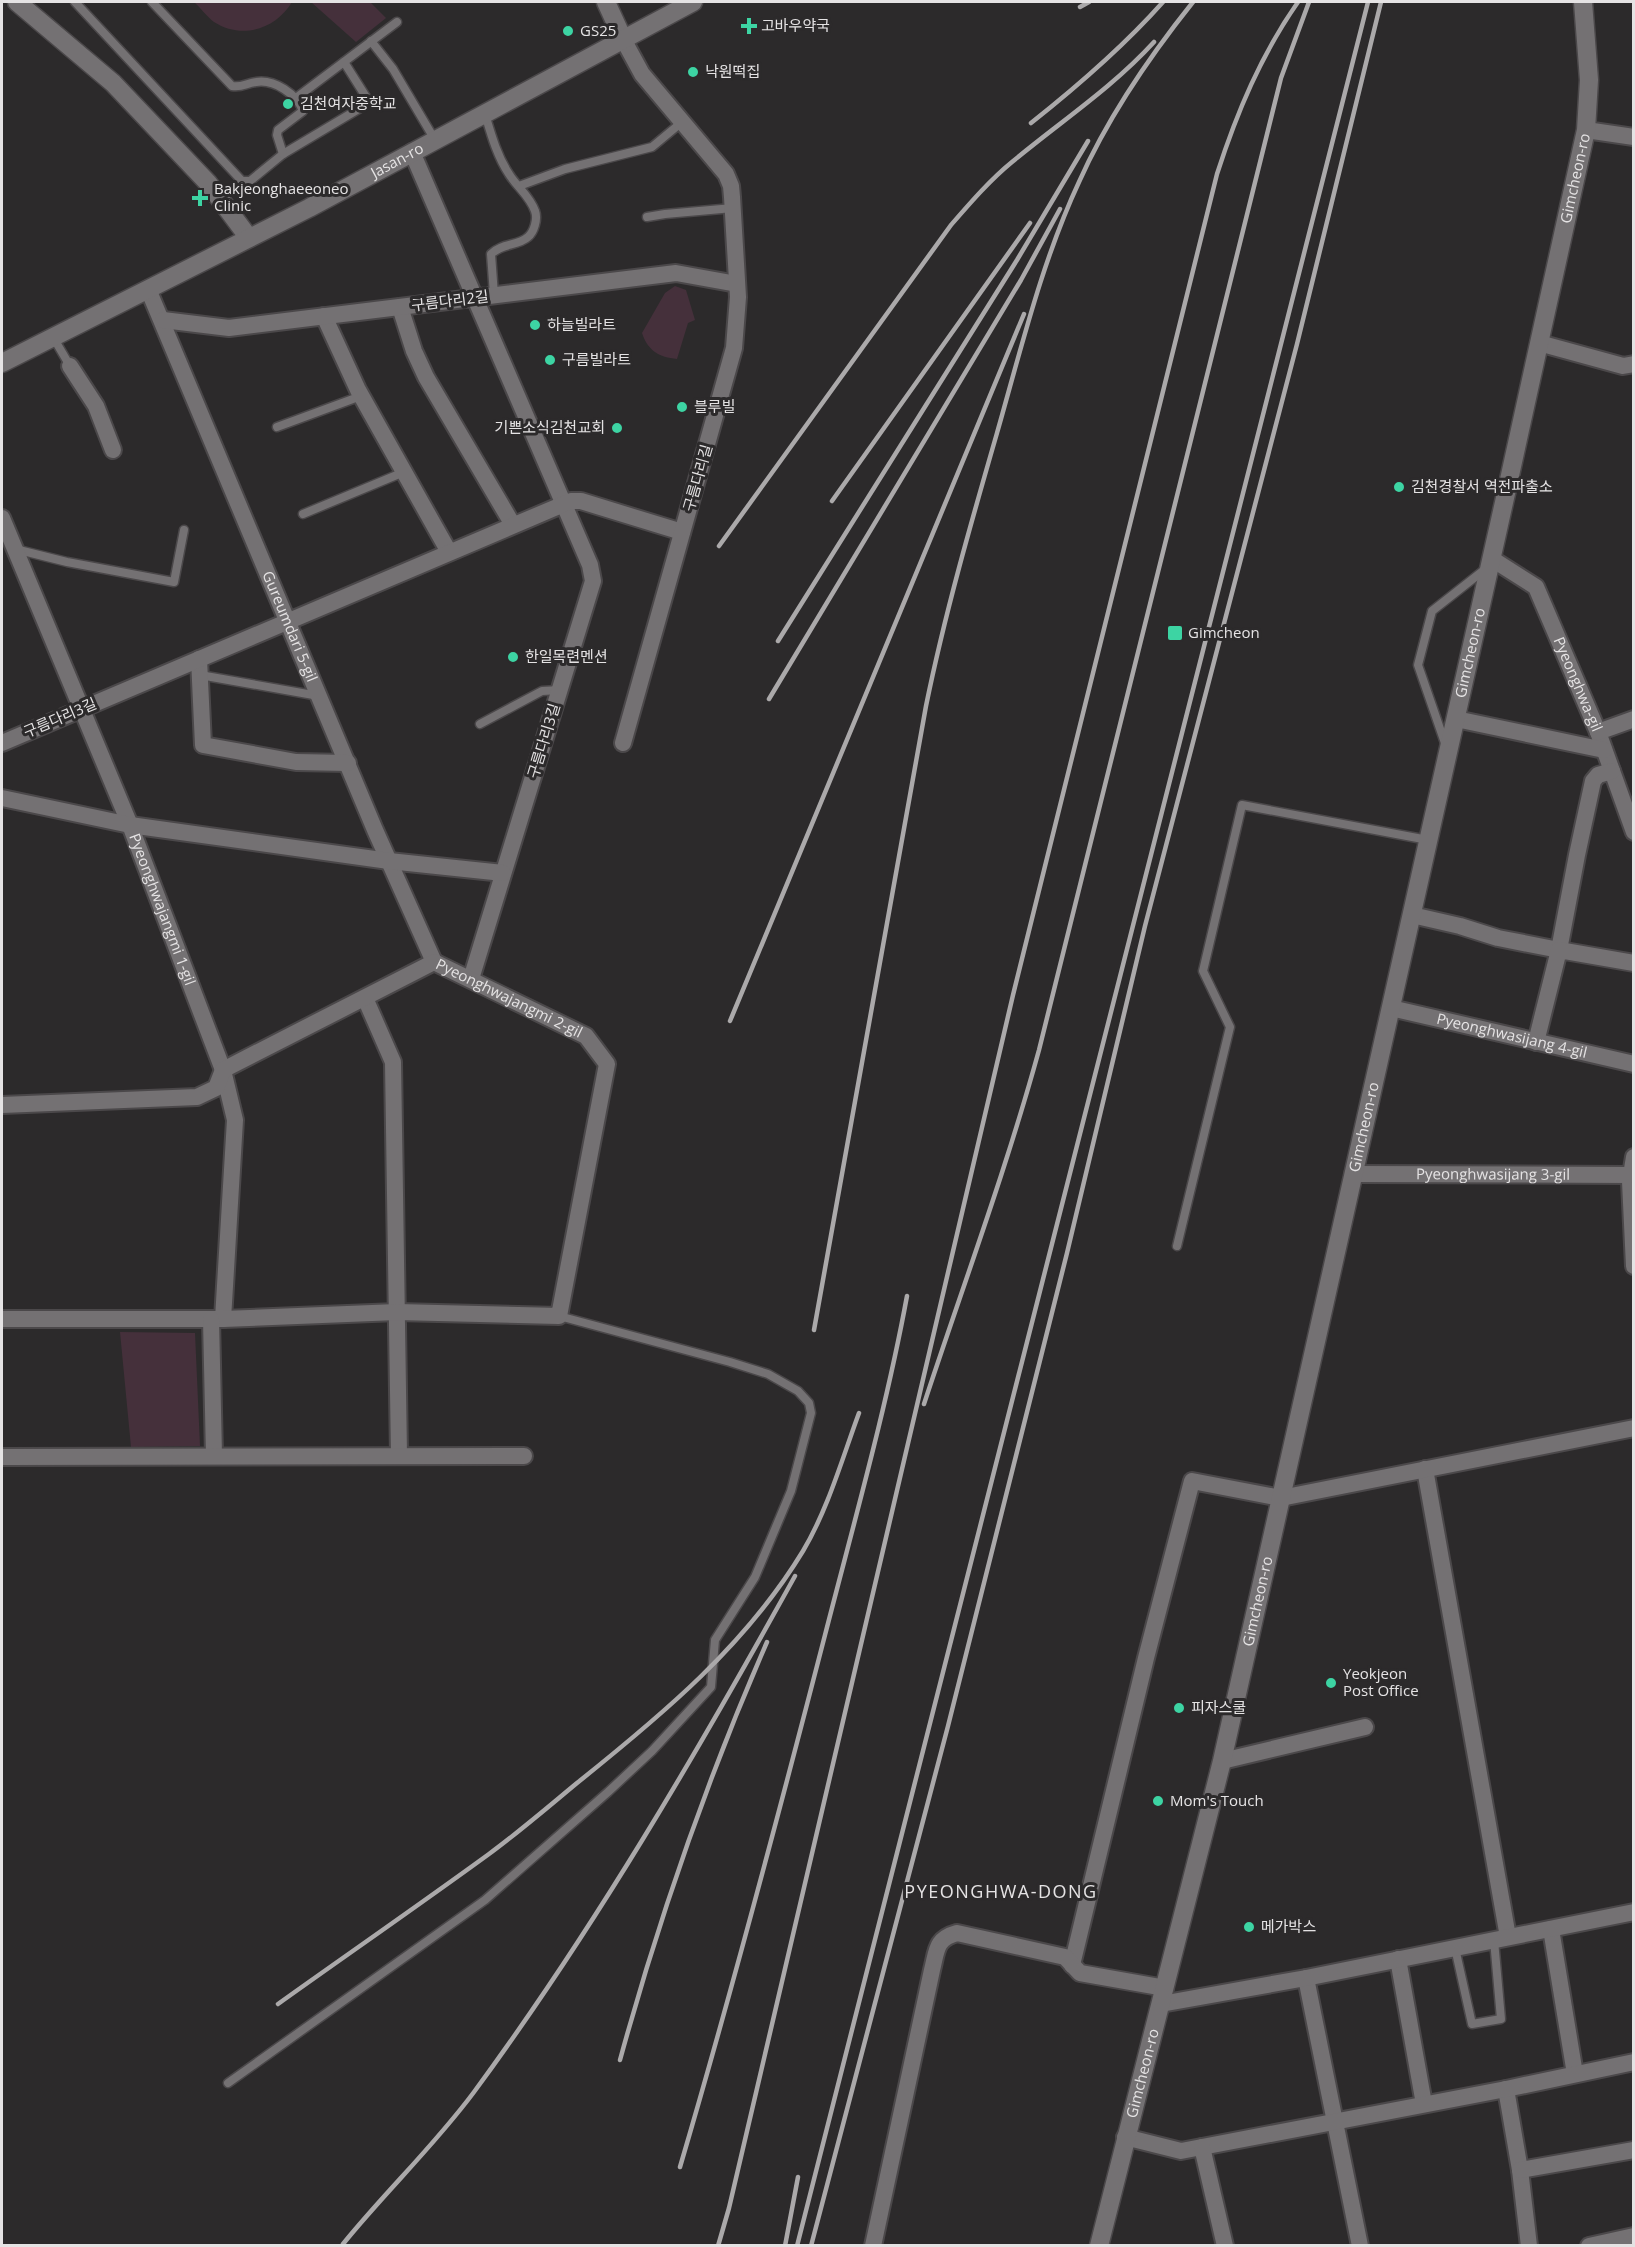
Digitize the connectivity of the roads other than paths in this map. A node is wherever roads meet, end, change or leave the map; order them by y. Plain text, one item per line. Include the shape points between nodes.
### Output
1 (17, 2) edge
2 (75, 2) edge
3 (152, 2) edge
4 (606, 2) edge
5 (693, 2) edge
6 (1583, 2) edge
7 (397, 22) dead end
8 (623, 39) junction
9 (371, 41) junction
10 (344, 62) junction
11 (296, 98) junction
12 (485, 114) junction
13 (682, 122) junction
14 (1586, 130) junction
15 (1634, 137) edge
16 (435, 140) junction
17 (412, 152) junction
18 (283, 153) junction
19 (519, 186) junction
20 (733, 208) junction
21 (647, 217) dead end
22 (249, 238) junction
23 (737, 284) junction
24 (148, 289) junction
25 (494, 295) junction
26 (474, 298) junction
27 (400, 307) junction
28 (324, 316) junction
29 (163, 320) junction
30 (53, 337) junction
31 (1539, 343) junction
32 (2, 363) edge
33 (1634, 364) edge
34 (70, 366) joint
35 (361, 396) junction
36 (277, 427) dead end
37 (113, 450) dead end
38 (404, 472) junction
39 (562, 504) junction
40 (303, 514) dead end
41 (2, 518) edge
42 (513, 525) junction
43 (184, 530) dead end
44 (682, 532) junction
45 (15, 549) junction
46 (449, 552) junction
47 (1491, 562) junction
48 (288, 621) junction
49 (200, 667) junction
50 (560, 690) junction
51 (319, 696) junction
52 (81, 709) junction
53 (1456, 719) junction
54 (1634, 719) edge
55 (480, 724) dead end
56 (1598, 732) junction
57 (2, 743) edge
58 (623, 743) dead end
59 (1604, 750) junction
60 (1448, 753) junction
61 (348, 763) junction
62 (1612, 771) junction
63 (2, 798) edge
64 (130, 825) junction
65 (1634, 832) edge
66 (1428, 840) junction
67 (389, 861) junction
68 (502, 873) junction
69 (1412, 915) junction
70 (1559, 950) junction
71 (434, 962) junction
72 (1634, 963) edge
73 (471, 979) junction
74 (365, 998) junction
75 (1391, 1008) junction
76 (1536, 1042) junction
77 (1634, 1064) edge
78 (223, 1070) junction
79 (2, 1105) edge
80 (1634, 1157) edge
81 (1353, 1174) junction
82 (1632, 1179) edge
83 (1178, 1246) dead end
84 (1634, 1266) edge
85 (397, 1312) junction
86 (559, 1316) junction
87 (2, 1319) edge
88 (217, 1319) junction
89 (1634, 1428) edge
90 (214, 1456) junction
91 (399, 1456) junction
92 (524, 1456) dead end
93 (2, 1457) edge
94 (1425, 1469) junction
95 (1281, 1498) junction
96 (1365, 1727) dead end
97 (1222, 1761) junction
98 (1634, 1912) edge
99 (1551, 1929) junction
100 (1501, 1939) junction
101 (1455, 1948) junction
102 (1398, 1959) junction
103 (1072, 1965) junction
104 (1306, 1978) junction
105 (1163, 1996) junction
106 (1634, 2062) edge
107 (1575, 2074) junction
108 (228, 2083) dead end
109 (1506, 2089) junction
110 (1424, 2104) junction
111 (1335, 2120) junction
112 (1125, 2137) junction
113 (1202, 2147) junction
114 (1634, 2150) edge
115 (1520, 2170) junction
116 (1634, 2236) edge
117 (873, 2246) edge
118 (1099, 2246) edge
119 (1225, 2246) edge
120 (1360, 2246) edge
121 (1529, 2246) edge
122 (1589, 2246) edge

1 - 22 street via 113,83 208,183
2 - 18 lane via 242,181 250,181
3 - 11 lane via 232,86 264,82
4 - 8 street
5 - 8 street, Jasan-ro
6 - 14 street, Gimcheon-ro via 1589,80
7 - 9 lane
8 - 12 street, Jasan-ro
8 - 13 street, 구름다리길 via 642,74
9 - 10 lane
9 - 16 lane via 393,69
10 - 11 lane
10 - 18 lane via 367,104
11 - 18 lane via 303,111 278,130
12 - 16 street, Jasan-ro
12 - 19 lane via 499,154
13 - 19 lane via 652,147 565,169
13 - 20 street, 구름다리길 via 726,174
14 - 15 street
14 - 31 street, Gimcheon-ro
16 - 17 street, Jasan-ro
17 - 22 street, Jasan-ro
17 - 26 street
19 - 25 lane via 536,221 527,238 491,254
20 - 21 lane
20 - 23 street, 구름다리길
22 - 24 street, Jasan-ro
23 - 25 street, 구름다리2길 via 676,273
23 - 44 street, 구름다리길 via 734,348
24 - 29 street, Gureumdari 5-gil
24 - 30 street, Jasan-ro
25 - 26 street, 구름다리2길
26 - 27 street, 구름다리2길
26 - 39 street, 구름다리3길
27 - 28 street, 구름다리2길
27 - 42 street via 426,377
28 - 29 street, 구름다리2길 via 229,328
28 - 35 street
29 - 48 street, Gureumdari 5-gil
30 - 32 street, Jasan-ro
30 - 34 lane
31 - 33 street via 1623,366
31 - 47 street, Gimcheon-ro
34 - 37 street via 96,406
35 - 36 lane
35 - 38 street
38 - 40 lane
38 - 46 street
39 - 42 street, 구름다리3길
39 - 44 street, 구름다리3길 via 581,501
39 - 50 street, 구름다리3길 via 593,581
41 - 45 street, Pyeonghwajangmi 1-gil
42 - 46 street, 구름다리3길
43 - 45 lane via 174,582
44 - 58 street, 구름다리길
45 - 52 street, Pyeonghwajangmi 1-gil
46 - 48 street, 구름다리3길
47 - 53 street, Gimcheon-ro
47 - 56 street, Pyeonghwa-gil via 1536,587
47 - 60 lane via 1432,611 1418,665
48 - 49 street, 구름다리3길
48 - 51 street, Gureumdari 5-gil
49 - 51 lane
49 - 52 street, 구름다리3길
49 - 61 street via 203,745 296,762
50 - 55 lane via 542,690
50 - 68 street, 구름다리3길
51 - 61 street, Gureumdari 5-gil
52 - 57 street, 구름다리3길
52 - 64 street, Pyeonghwajangmi 1-gil
53 - 59 street
53 - 60 street, Gimcheon-ro
54 - 56 street
56 - 59 street, Pyeonghwa-gil
59 - 62 street, Pyeonghwa-gil
60 - 66 street, Gimcheon-ro
61 - 67 street, Gureumdari 5-gil
62 - 65 street, Pyeonghwa-gil
62 - 70 street via 1593,781
63 - 64 street
64 - 67 street
64 - 78 street, Pyeonghwajangmi 1-gil
66 - 69 street, Gimcheon-ro
66 - 83 lane via 1242,806 1203,970 1230,1027
67 - 68 street
67 - 71 street, Gureumdari 5-gil
68 - 73 street, 구름다리3길
69 - 70 street
69 - 75 street, Gimcheon-ro
70 - 72 street
70 - 76 street
71 - 73 street, Pyeonghwajangmi 2-gil
71 - 74 street, Pyeonghwajangmi 2-gil
73 - 86 street, Pyeonghwajangmi 2-gil via 586,1036 607,1064
74 - 78 street, Pyeonghwajangmi 2-gil
74 - 85 street via 393,1062
75 - 76 street, Pyeonghwasijang 4-gil
75 - 81 street, Gimcheon-ro
76 - 77 street, Pyeonghwasijang 4-gil
78 - 79 street, Pyeonghwajangmi 2-gil via 216,1088 197,1097
78 - 88 street, Pyeonghwajangmi 1-gil via 235,1120
80 - 82 street
81 - 82 street, Pyeonghwasijang 3-gil
81 - 95 street, Gimcheon-ro
82 - 84 street
85 - 86 street
85 - 88 street
85 - 91 street
86 - 108 lane via 768,1374 798,1391 809,1403 811,1413 791,1491 755,1577 715,1640 711,1687 652,1751 485,1900
87 - 88 street
88 - 90 street, Pyeonghwajangmi 1-gil
89 - 94 street
90 - 91 street
90 - 93 street
91 - 92 street
94 - 95 street
94 - 100 street
95 - 97 street, Gimcheon-ro
95 - 103 street via 1192,1480
96 - 97 street
97 - 105 street, Gimcheon-ro
98 - 99 street
99 - 100 street
99 - 107 street
100 - 101 street
100 - 101 lane via 1501,2019 1472,2024
101 - 102 street
102 - 104 street
102 - 110 street
103 - 105 street via 1080,1973
103 - 117 street via 1065,1956 957,1933 939,1943
104 - 105 street
104 - 111 street
105 - 112 street, Gimcheon-ro
106 - 107 street
107 - 109 street
109 - 110 street
109 - 115 street
110 - 111 street
111 - 113 street
111 - 120 street
112 - 113 street via 1181,2151
112 - 118 street, Gimcheon-ro
113 - 119 street
114 - 115 street
115 - 121 street
116 - 122 street

